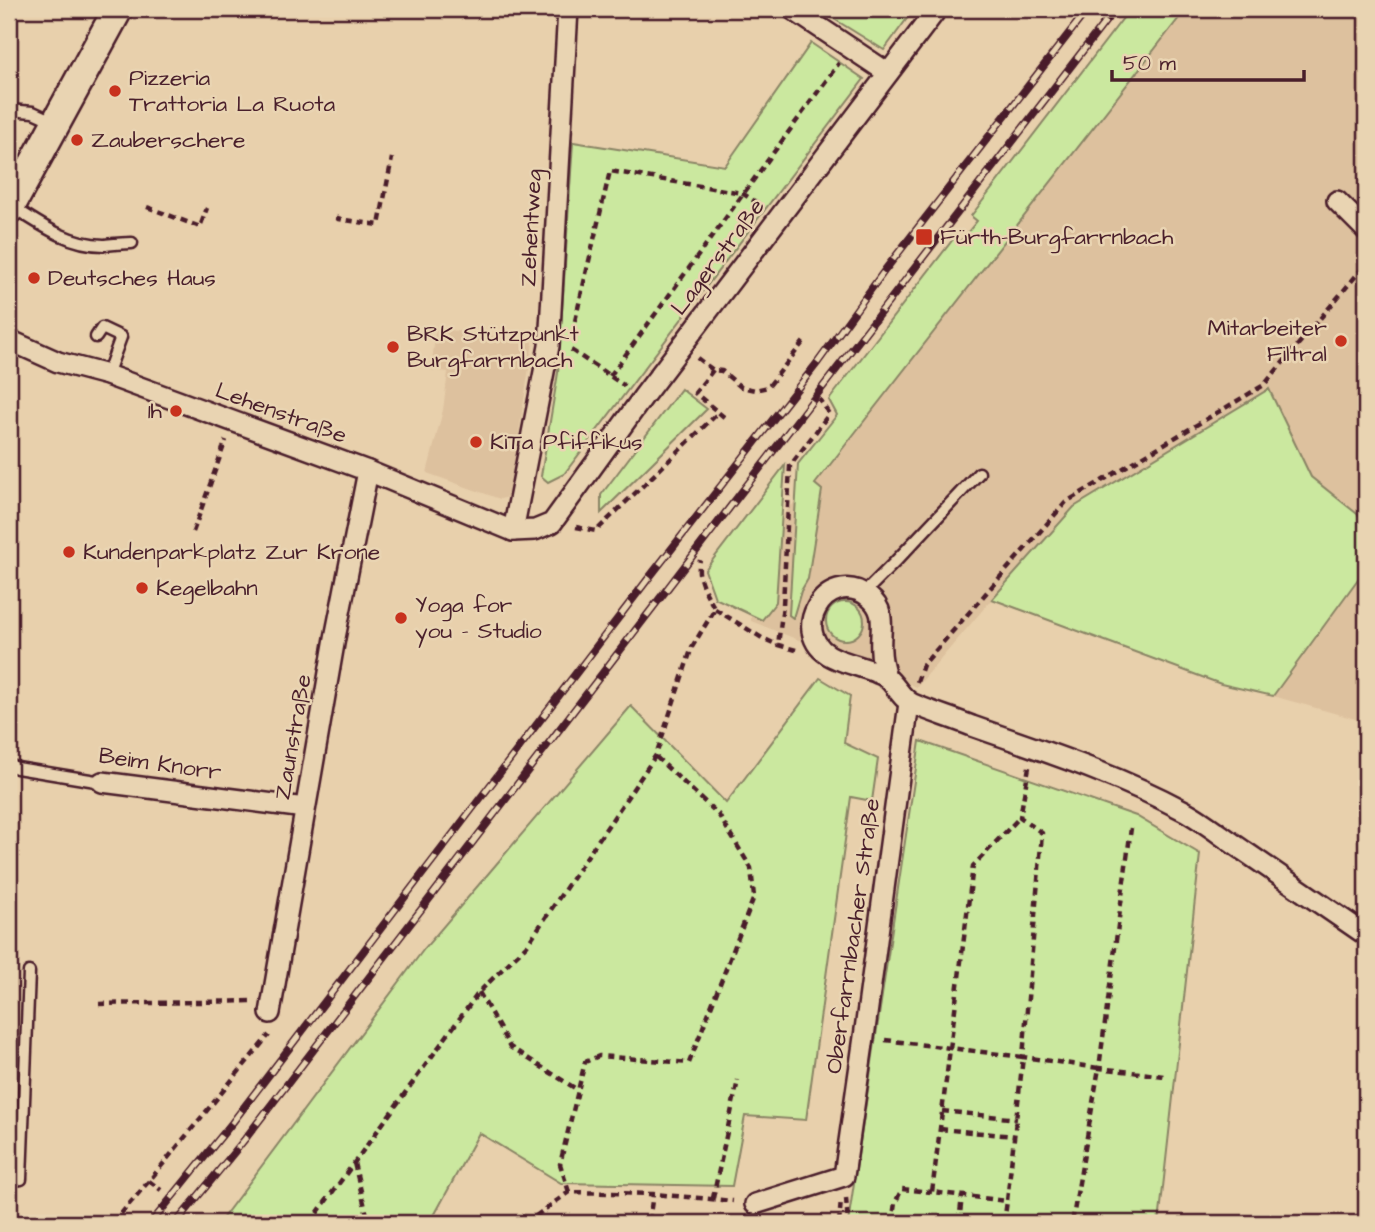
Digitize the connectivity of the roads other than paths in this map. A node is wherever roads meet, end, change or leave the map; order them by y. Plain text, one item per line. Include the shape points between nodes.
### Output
1 (118, 9) edge
2 (568, 9) edge
3 (792, 9) edge
4 (937, 9) edge
5 (888, 73) junction
6 (9, 110) edge
7 (55, 122) junction
8 (1337, 201) dead end
9 (10, 207) edge
10 (1366, 230) edge
11 (132, 243) dead end
12 (96, 337) dead end
13 (9, 340) edge
14 (107, 375) junction
15 (368, 471) junction
16 (979, 473) dead end
17 (544, 527) joint
18 (513, 531) junction
19 (864, 593) junction
20 (886, 677) junction
21 (909, 703) junction
22 (9, 765) edge
23 (102, 782) joint
24 (305, 808) junction
25 (1366, 935) edge
26 (29, 972) dead end
27 (271, 1007) road end
28 (9, 1181) edge
29 (755, 1204) road end

1 - 7 street
2 - 18 street, Zehentweg via 549,346
3 - 5 street
4 - 5 street, Lagerstraße
5 - 17 street, Lagerstraße
6 - 7 lane via 33,112
7 - 9 street
8 - 10 street
9 - 11 lane via 57,235 102,245
12 - 14 lane via 102,328 121,337
13 - 14 street, Lehenstraße via 58,362
14 - 15 street, Lehenstraße
15 - 18 street, Lehenstraße
15 - 24 street, Zaunstraße
16 - 19 lane
17 - 18 street, Lehenstraße
19 - 20 street via 880,610 883,621 880,650
19 - 20 street via 853,589 830,593 814,610 812,633 817,644 835,659
20 - 21 street
21 - 25 street via 1100,771 1185,811
21 - 29 street, Oberfarrnbacher Straße via 844,1176
22 - 23 lane, Beim Knorr
23 - 24 street, Beim Knorr
24 - 27 street, Zaunstraße
26 - 28 lane via 21,1179

